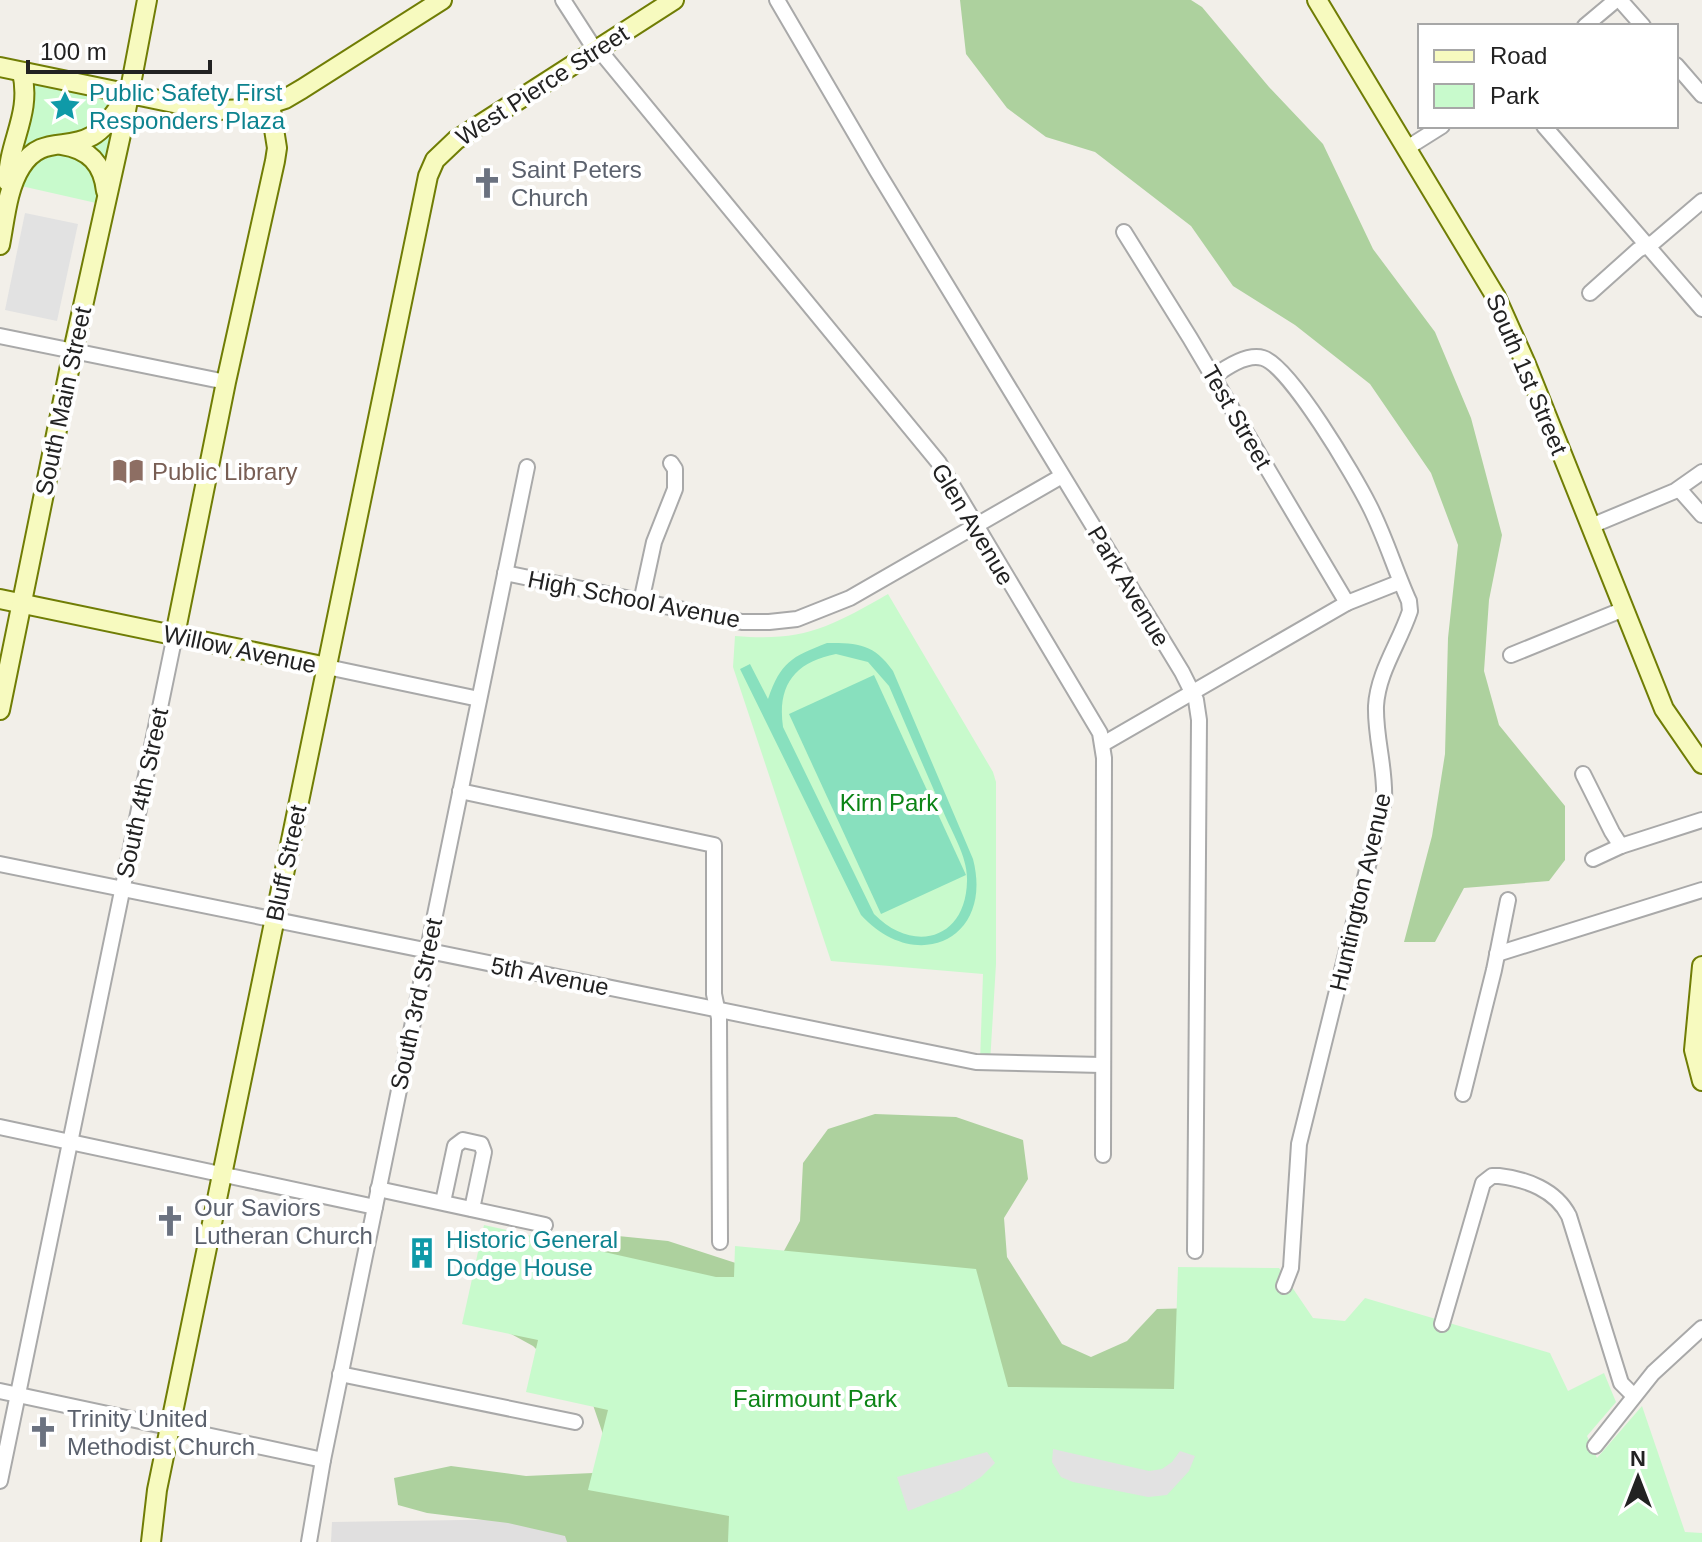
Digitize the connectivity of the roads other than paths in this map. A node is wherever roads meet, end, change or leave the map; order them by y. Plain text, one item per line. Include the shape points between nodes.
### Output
1 (147, 0) edge
2 (442, 0) edge
3 (563, 0) edge
4 (674, 0) edge
5 (777, 0) edge
6 (1317, 0) edge
7 (1618, 0) edge
8 (1588, 24) edge
9 (1641, 24) edge
10 (597, 50) junction
11 (0, 67) edge
12 (1678, 67) edge
13 (22, 72) junction
14 (129, 93) junction
15 (1702, 95) edge
16 (270, 104) junction
17 (1439, 128) edge
18 (1546, 128) edge
19 (56, 144) junction
20 (1407, 148) junction
21 (426, 184) joint
22 (107, 198) junction
23 (1702, 201) edge
24 (8, 205) junction
25 (1124, 232) dead end
26 (0, 245) edge
27 (1647, 245) junction
28 (1590, 293) dead end
29 (1702, 309) edge
30 (0, 336) edge
31 (73, 351) junction
32 (1213, 377) junction
33 (226, 382) junction
34 (671, 463) dead end
35 (527, 467) dead end
36 (1702, 472) edge
37 (1062, 476) junction
38 (1679, 489) junction
39 (1702, 515) edge
40 (975, 526) junction
41 (1591, 526) junction
42 (505, 573) junction
43 (1400, 582) junction
44 (0, 599) edge
45 (641, 602) junction
46 (1347, 603) junction
47 (22, 604) junction
48 (1624, 609) junction
49 (175, 635) junction
50 (1511, 655) dead end
51 (327, 667) junction
52 (1193, 693) junction
53 (479, 699) junction
54 (0, 710) edge
55 (1103, 744) junction
56 (1702, 764) edge
57 (1583, 774) dead end
58 (460, 791) junction
59 (1702, 820) edge
60 (1621, 846) junction
61 (1593, 859) dead end
62 (0, 864) edge
63 (122, 890) junction
64 (1702, 890) edge
65 (1508, 900) dead end
66 (274, 921) junction
67 (427, 952) junction
68 (1497, 954) junction
69 (1702, 966) edge
70 (717, 1009) junction
71 (1102, 1065) junction
72 (1702, 1081) edge
73 (1463, 1094) dead end
74 (0, 1127) edge
75 (69, 1141) junction
76 (1103, 1155) dead end
77 (222, 1174) junction
78 (378, 1189) junction
79 (443, 1202) junction
80 (375, 1207) junction
81 (472, 1209) junction
82 (545, 1225) dead end
83 (720, 1242) dead end
84 (1195, 1251) dead end
85 (1284, 1286) dead end
86 (1442, 1324) dead end
87 (1702, 1328) edge
88 (340, 1374) junction
89 (0, 1391) edge
90 (17, 1395) junction
91 (1634, 1396) junction
92 (575, 1422) dead end
93 (170, 1427) junction
94 (1595, 1446) dead end
95 (323, 1460) junction
96 (0, 1481) edge
97 (151, 1542) edge
98 (309, 1542) edge

1 - 14 main road, South Main Street
2 - 16 main road
3 - 10 street, Glen Avenue
4 - 10 main road, West Pierce Street
5 - 37 street, Park Avenue
6 - 20 main road, South 1st Street
7 - 8 street
7 - 9 street
10 - 21 main road, West Pierce Street via 445,149
10 - 40 street, Glen Avenue via 927,448
11 - 13 main road
12 - 15 street
13 - 14 main road
13 - 24 main road via 26,102 7,177
14 - 16 main road via 216,110
14 - 19 main road via 95,135
14 - 22 main road, South Main Street
16 - 33 main road, South 4th Street via 275,161
17 - 20 street
18 - 27 street
19 - 22 main road via 80,150 97,163
19 - 24 main road via 27,159
20 - 41 main road, South 1st Street via 1508,323
21 - 51 main road, Bluff Street
22 - 31 main road, South Main Street
23 - 27 street
24 - 26 main road
25 - 32 street, Test Street
27 - 28 street
27 - 29 street
30 - 31 street
31 - 33 street
31 - 47 main road, South Main Street
32 - 43 street, Huntington Avenue via 1249,358 1267,359 1277,367 1345,463 1370,507
32 - 46 street, Test Street
33 - 49 main road, South 4th Street
34 - 45 street via 675,489 654,542
35 - 42 street, South 3rd Street
36 - 38 street
37 - 40 street, High School Avenue
37 - 52 street, Park Avenue
38 - 39 street
38 - 41 street
40 - 45 street, High School Avenue via 850,598 797,619 742,622
40 - 55 street, Glen Avenue
41 - 48 main road, South 1st Street
42 - 45 street, High School Avenue
42 - 53 street, South 3rd Street
43 - 46 street
43 - 85 street, Huntington Avenue via 1410,611 1383,671 1376,708 1384,801 1299,1144 1291,1268
44 - 47 main road, Willow Avenue
46 - 52 street
47 - 49 main road, Willow Avenue
47 - 54 main road, South Main Street
48 - 50 street
48 - 56 main road, South 1st Street via 1664,709
49 - 51 main road, Willow Avenue
49 - 63 street, South 4th Street
51 - 53 street, Willow Avenue
51 - 66 main road, Bluff Street
52 - 55 street
52 - 84 street, Park Avenue via 1199,720
53 - 58 street, South 3rd Street
55 - 71 street, Glen Avenue
57 - 60 street
58 - 67 street, South 3rd Street
58 - 70 street via 714,845
59 - 60 street
60 - 61 street
62 - 63 street, 5th Avenue
63 - 66 street, 5th Avenue
63 - 75 street, South 4th Street
64 - 68 street
65 - 68 street
66 - 67 street, 5th Avenue
66 - 77 main road, Bluff Street
67 - 70 street, 5th Avenue
67 - 78 street, South 3rd Street
68 - 73 street
69 - 72 main road via 1694,1050
70 - 71 street, 5th Avenue via 976,1062
70 - 83 street
71 - 76 street, Glen Avenue
74 - 75 street
75 - 77 street
75 - 90 street, South 4th Street
77 - 80 street
77 - 93 main road, Bluff Street
78 - 79 street
78 - 80 street, South 3rd Street
79 - 81 street
79 - 81 street via 455,1146 463,1140 481,1144 484,1152
80 - 88 street, South 3rd Street
81 - 82 street
86 - 91 street via 1483,1183 1499,1176 1535,1184 1569,1216 1621,1383
87 - 91 street
88 - 92 street
88 - 95 street, South 3rd Street
89 - 90 street
90 - 93 street
90 - 96 street, South 4th Street
91 - 94 street
93 - 95 street
93 - 97 main road, Bluff Street
95 - 98 street, South 3rd Street

